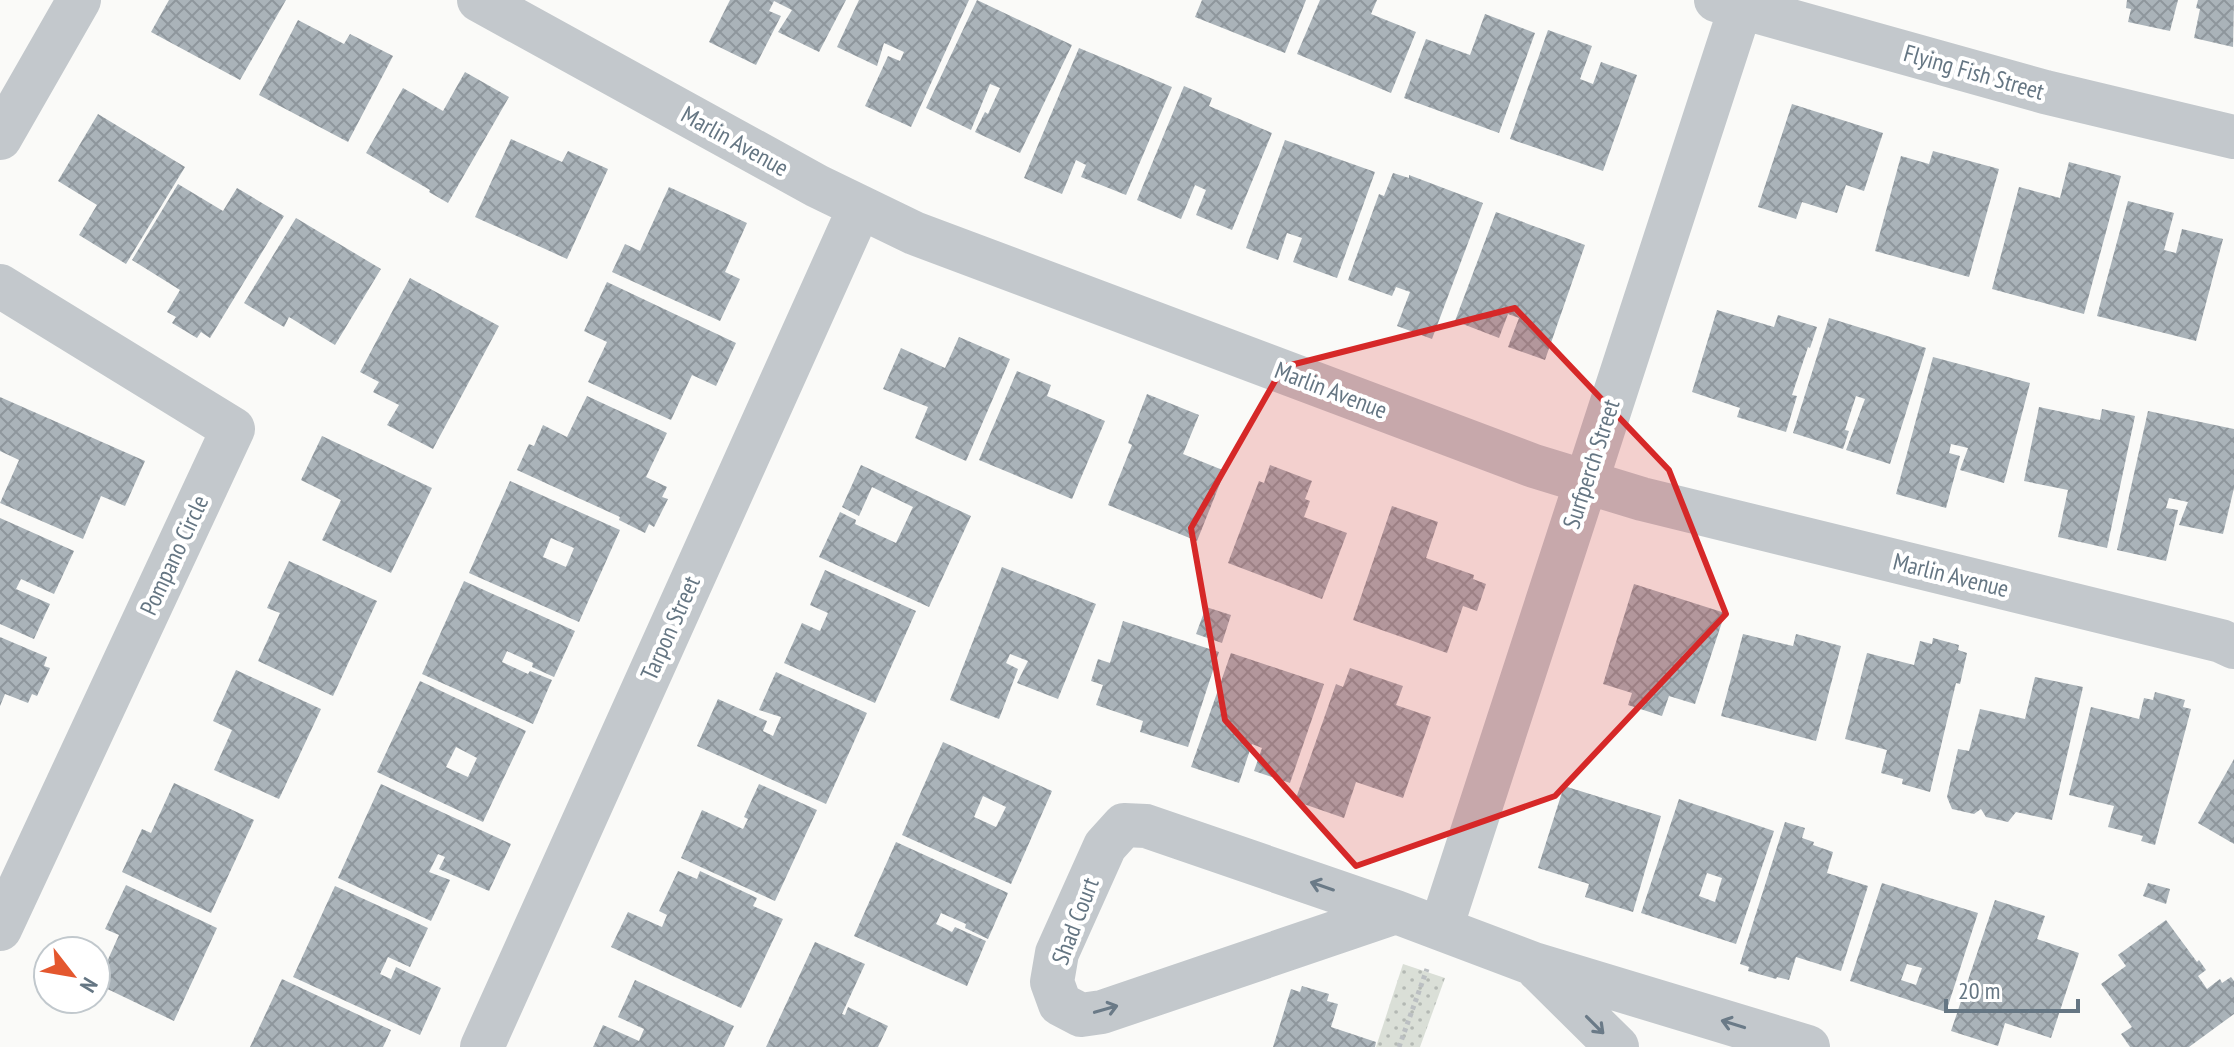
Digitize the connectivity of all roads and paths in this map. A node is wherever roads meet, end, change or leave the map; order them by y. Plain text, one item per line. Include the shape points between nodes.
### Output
1 (79, 0) edge
2 (479, 0) edge
3 (1733, 3) edge
4 (2234, 137) edge
5 (0, 138) edge
6 (859, 209) junction
7 (0, 286) edge
8 (1585, 481) junction
9 (2234, 647) edge
10 (1396, 912) junction
11 (1441, 928) junction
12 (0, 929) edge
13 (1534, 964) junction
14 (482, 1047) edge
15 (1399, 1047) edge
16 (1617, 1047) edge
17 (1808, 1047) edge

1 - 5 street
2 - 6 street, Marlin Avenue
3 - 4 street, Flying Fish Street via 2045,92
3 - 8 street, Surfperch Street
6 - 8 street, Marlin Avenue via 1519,461
6 - 14 street, Tarpon Street
7 - 12 street, Pompano Circle via 233,429
8 - 9 street, Marlin Avenue
8 - 11 street, Surfperch Street
10 -> 10 street, Shad Court via 1146,826 1124,825 1105,846 1057,953 1052,982 1060,1004 1081,1015 1102,1012
10 - 11 street, Shad Court
11 - 13 street, Shad Court
11 - 15 path
13 -> 16 street, Shad Court
17 -> 13 street, Shad Court

